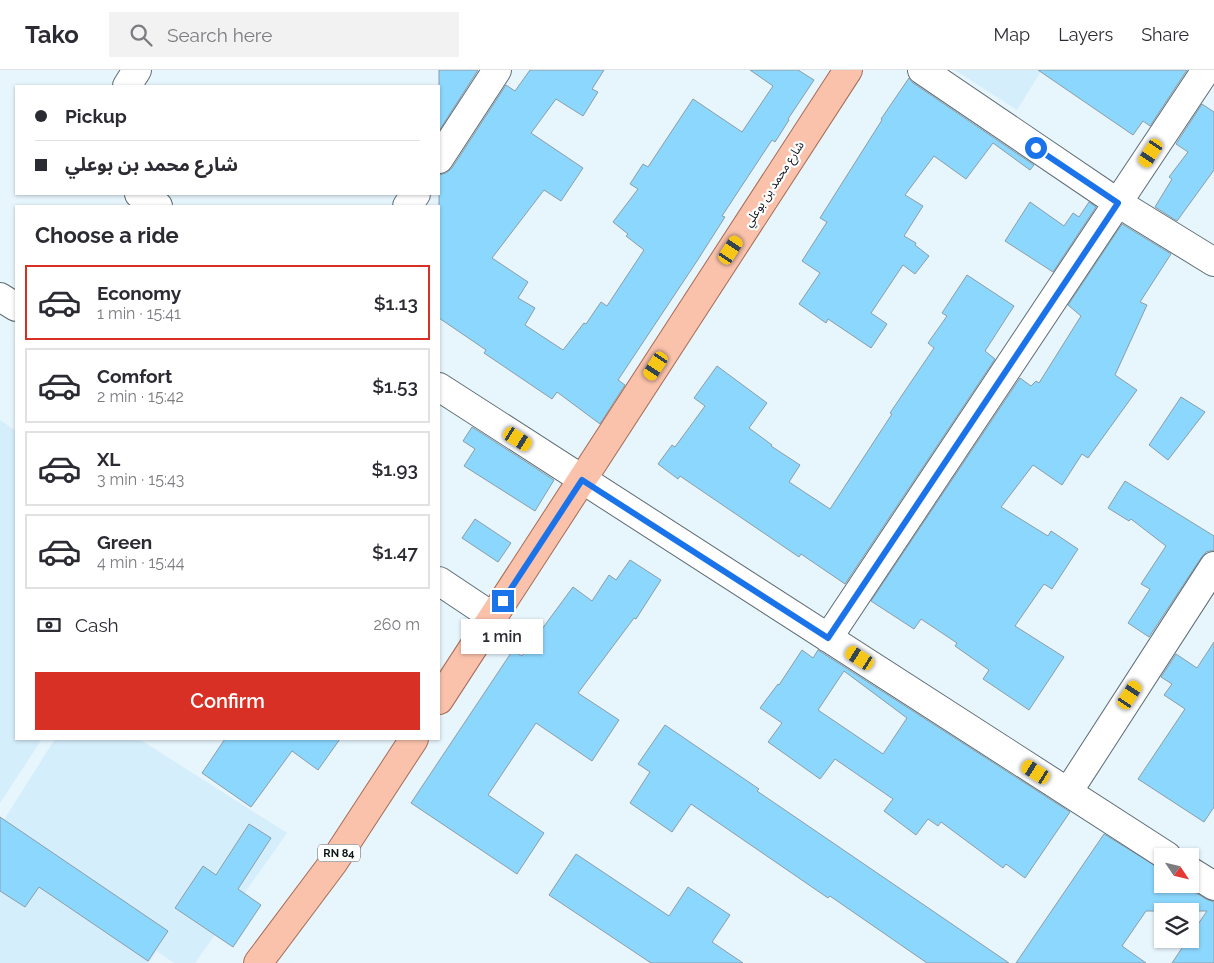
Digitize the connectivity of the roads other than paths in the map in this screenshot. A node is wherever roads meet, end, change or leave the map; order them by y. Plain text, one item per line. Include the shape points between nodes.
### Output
1 (137, 70) edge
2 (497, 70) edge
3 (848, 70) edge
4 (922, 70) edge
5 (1206, 70) edge
6 (127, 85) edge
7 (440, 156) edge
8 (141, 195) edge
9 (1118, 203) junction
10 (156, 205) edge
11 (1214, 262) edge
12 (0, 296) edge
13 (15, 306) edge
14 (440, 388) edge
15 (582, 480) junction
16 (1214, 566) edge
17 (440, 582) edge
18 (493, 616) junction
19 (828, 638) junction
20 (440, 698) edge
21 (413, 740) edge
22 (1068, 792) junction
23 (1156, 848) edge
24 (1199, 877) edge
25 (1214, 886) edge
26 (258, 963) edge

1 - 6 street
2 - 7 street
3 - 15 main road, شارع محمد بن بوعلي
4 - 9 street
5 - 9 street
8 - 10 street
9 - 11 street
9 - 19 street
12 - 13 street
14 - 15 street
15 - 18 main road, شارع محمد بن بوعلي
15 - 19 street
16 - 22 street
17 - 18 street
18 - 20 main road, شارع محمد بن بوعلي
19 - 22 street
21 - 26 main road, RN 84 via 332,863
22 - 23 street
24 - 25 street

